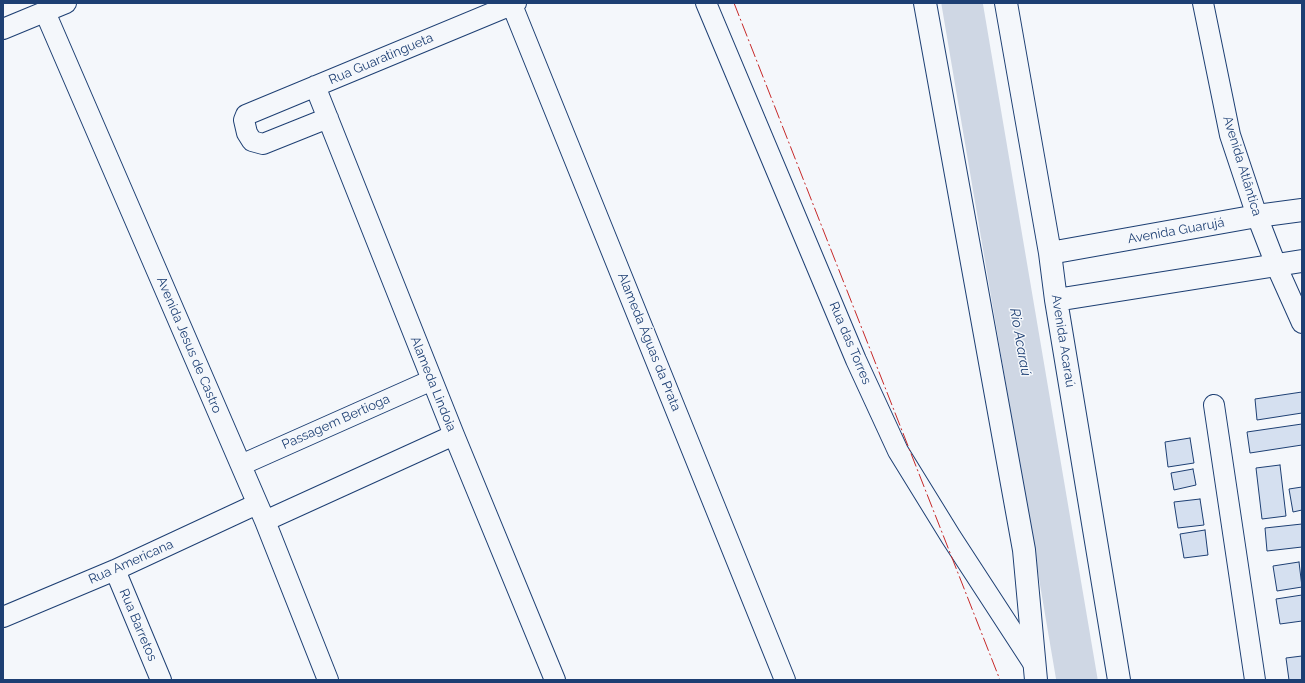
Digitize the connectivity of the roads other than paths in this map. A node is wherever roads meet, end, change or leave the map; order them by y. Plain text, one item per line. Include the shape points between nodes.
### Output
1 (66, 3) edge
2 (706, 3) edge
3 (925, 3) edge
4 (1006, 3) edge
5 (1203, 3) edge
6 (514, 4) edge
7 (45, 12) junction
8 (3, 29) edge
9 (316, 86) junction
10 (328, 118) junction
11 (1302, 210) edge
12 (1257, 216) junction
13 (1050, 253) junction
14 (1302, 261) edge
15 (1276, 265) junction
16 (1056, 300) junction
17 (1302, 323) edge
18 (432, 380) junction
19 (1214, 405) dead end
20 (454, 435) junction
21 (241, 464) junction
22 (261, 512) junction
23 (115, 570) junction
24 (3, 617) edge
25 (1035, 671) edge
26 (161, 680) edge
27 (328, 680) edge
28 (555, 680) edge
29 (785, 680) edge
30 (1119, 680) edge
31 (1255, 680) edge

1 - 7 street
2 - 25 street, Rua das Torres via 856,360 898,451
3 - 25 street via 1024,550
4 - 13 street, Avenida Acaraú
5 - 12 street, Avenida Atlântica via 1230,135
6 - 9 street, Rua Guaratingueta
6 - 29 street, Alameda Águas da Prata
7 - 8 street
7 - 21 street, Avenida Jesus de Castro
9 - 10 street, Alameda Lindoia
9 - 10 street, Rua Guaratingueta via 246,115 244,120 247,133 252,141 263,144
10 - 18 street, Alameda Lindoia
11 - 12 street, Avenida Guarujá
12 - 13 street, Avenida Guarujá
12 - 15 street, Avenida Atlântica
13 - 16 street, Avenida Acaraú
14 - 15 street
15 - 16 street
15 - 17 street, Avenida Atlântica
16 - 30 street, Avenida Acaraú
18 - 20 street, Alameda Lindoia
18 - 21 street, Passagem Bertioga
19 - 31 street
20 - 22 street
20 - 28 street, Alameda Lindoia
21 - 22 street, Avenida Jesus de Castro
22 - 23 street, Rua Americana
22 - 27 street, Avenida Jesus de Castro
23 - 24 street, Rua Americana
23 - 26 street, Rua Barretos

